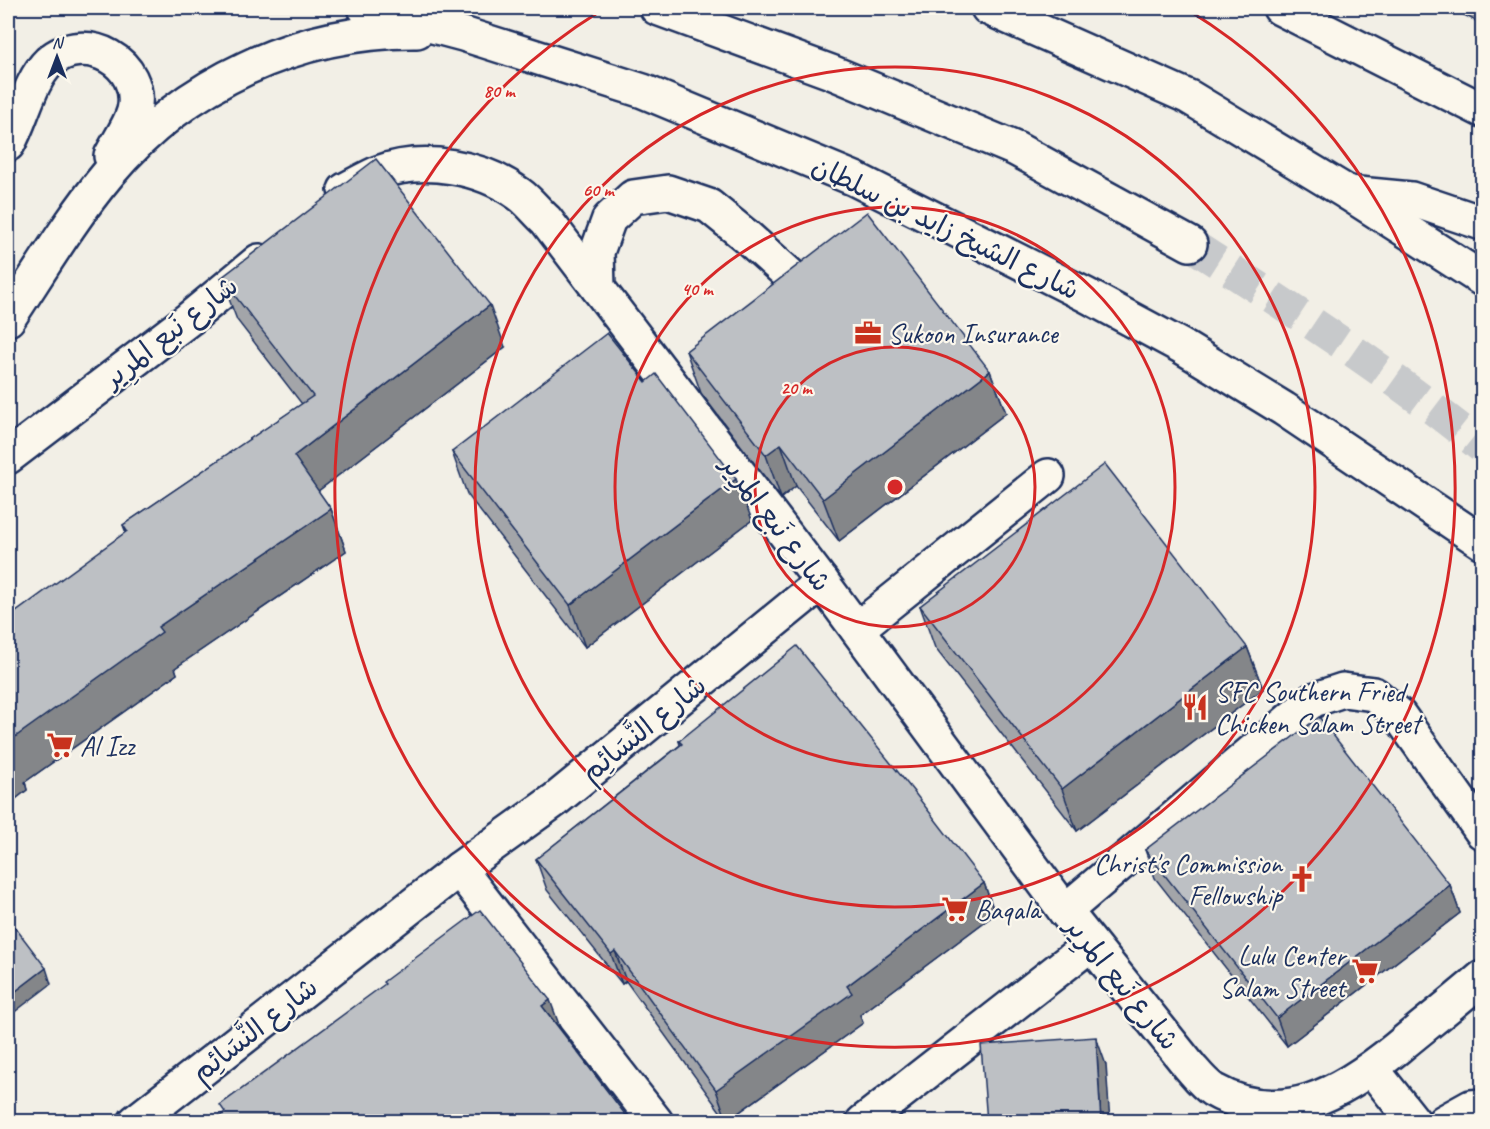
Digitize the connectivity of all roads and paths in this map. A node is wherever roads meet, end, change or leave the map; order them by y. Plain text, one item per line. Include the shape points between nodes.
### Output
1 (365, 8) edge
2 (657, 8) edge
3 (988, 8) edge
4 (1280, 8) edge
5 (1318, 16) edge
6 (463, 34) junction
7 (1482, 110) edge
8 (8, 144) edge
9 (1348, 193) junction
10 (320, 211) edge
11 (78, 215) junction
12 (1482, 223) edge
13 (285, 240) edge
14 (1190, 244) tunnel mouth
15 (793, 278) edge
16 (1482, 279) edge
17 (598, 288) junction
18 (8, 319) edge
19 (8, 457) edge
20 (1048, 476) dead end
21 (1482, 542) edge
22 (822, 582) junction
23 (856, 629) junction
24 (1482, 832) edge
25 (459, 869) junction
26 (1065, 910) junction
27 (1092, 944) junction
28 (1482, 978) edge
29 (1372, 1069) junction
30 (1482, 1106) edge
31 (135, 1122) edge
32 (656, 1122) edge
33 (863, 1122) edge
34 (1414, 1122) edge
35 (1444, 1122) edge

1 - 6 main road, شارع الشيخ زايد بن سلطان
2 - 14 main road via 831,72 1016,149
3 - 9 main road via 1189,98
4 - 5 main road
5 - 7 main road
6 - 11 main road via 365,33 270,57 182,105 142,137
6 - 21 main road, شارع الشيخ زايد بن سلطان via 643,91 855,179 1181,346 1284,409
8 - 11 main road via 35,83 51,60 81,49 96,50 121,64 135,94 134,111
9 - 12 main road via 1411,199
9 - 16 main road
10 - 17 main road, شارع نَبع المرِير via 346,189 380,173 415,166 452,166 487,177 519,194 546,220
11 - 18 main road
13 - 19 main road, شارع نَبع المرِير
15 - 17 main road via 709,206 668,192 633,197 609,219 597,252
17 - 22 main road, شارع نَبع المرِير
20 - 23 main road
22 - 23 main road, شارع نَبع المرِير
22 - 25 main road, شارع النَّسَائِم via 555,800
23 - 26 main road, شارع نَبع المرِير
24 - 26 main road via 1399,715 1374,694 1344,690 1313,700
25 - 31 main road, شارع النَّسَائِم
25 - 32 main road
26 - 27 main road, شارع نَبع المرِير
27 - 29 main road, شارع نَبع المرِير via 1190,1067 1211,1090 1239,1105 1270,1112 1301,1109 1330,1098
27 - 33 main road
28 - 29 main road, شارع نَبع المرِير
29 - 34 main road
30 - 35 main road via 1471,1107

